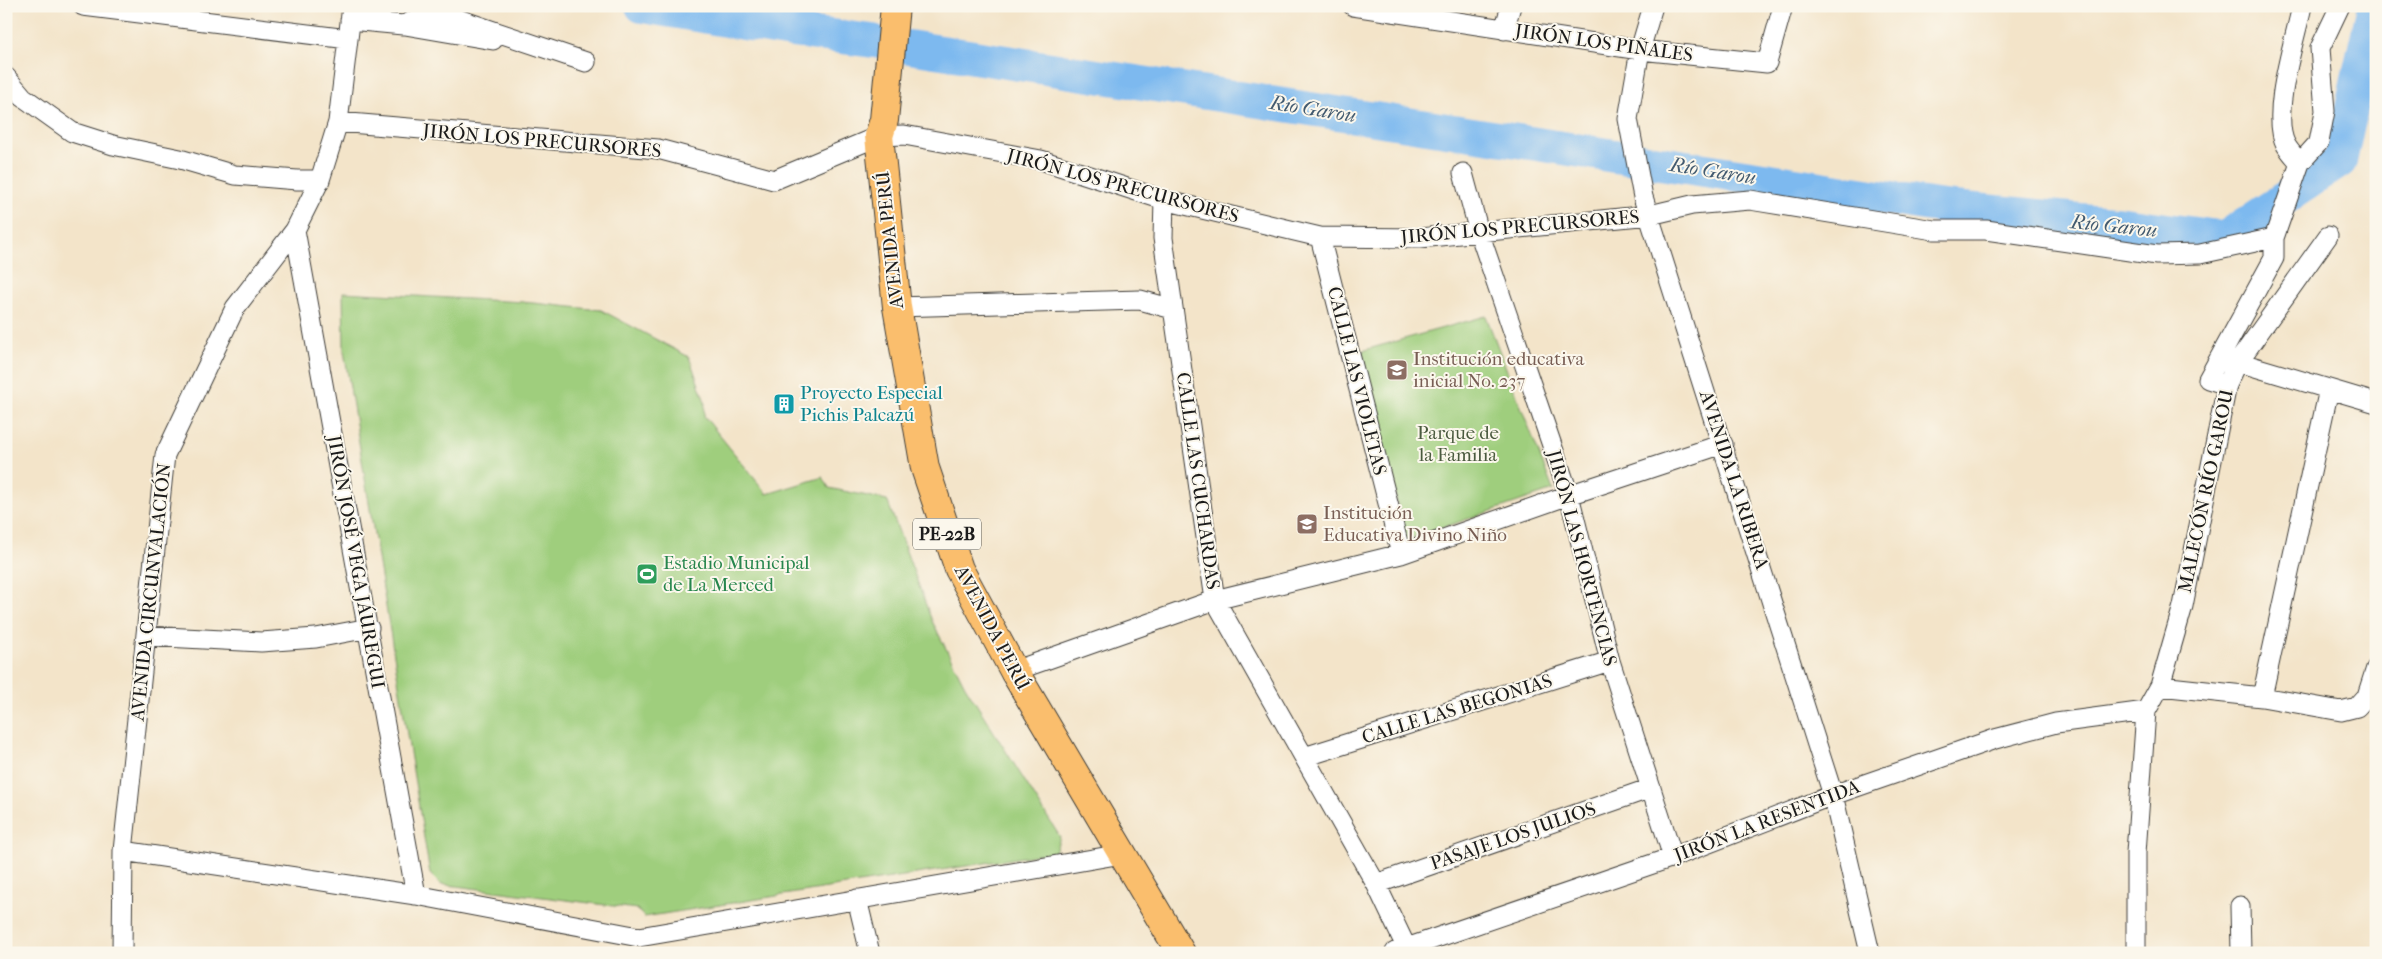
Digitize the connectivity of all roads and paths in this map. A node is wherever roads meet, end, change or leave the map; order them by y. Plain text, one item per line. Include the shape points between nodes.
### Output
1 (83, 6) edge
2 (894, 6) edge
3 (1353, 6) edge
4 (1511, 6) edge
5 (1653, 6) edge
6 (1783, 6) edge
7 (2302, 6) edge
8 (2340, 6) edge
9 (351, 13) edge
10 (459, 13) edge
11 (403, 25) junction
12 (1504, 30) junction
13 (348, 39) junction
14 (1640, 50) junction
15 (556, 52) junction
16 (586, 62) dead end
17 (6, 77) edge
18 (338, 122) junction
19 (879, 136) junction
20 (2300, 164) junction
21 (1463, 173) dead end
22 (320, 180) junction
23 (1164, 200) junction
24 (1650, 215) junction
25 (295, 230) junction
26 (1479, 232) junction
27 (2328, 236) dead end
28 (1320, 238) junction
29 (2274, 238) junction
30 (897, 307) junction
31 (1173, 309) junction
32 (2238, 362) junction
33 (2227, 385) junction
34 (2329, 389) junction
35 (2376, 403) edge
36 (1723, 444) junction
37 (1569, 495) junction
38 (1401, 554) junction
39 (1215, 600) junction
40 (369, 628) junction
41 (146, 636) junction
42 (1610, 662) junction
43 (2376, 668) edge
44 (1014, 671) junction
45 (2160, 686) junction
46 (2262, 697) junction
47 (2146, 711) junction
48 (1304, 758) junction
49 (1651, 788) junction
50 (1833, 795) junction
51 (123, 851) junction
52 (1122, 854) junction
53 (1673, 857) junction
54 (1376, 884) junction
55 (416, 894) junction
56 (857, 899) junction
57 (2240, 906) dead end
58 (638, 945) edge
59 (1403, 951) edge
60 (122, 953) edge
61 (870, 953) edge
62 (1181, 953) edge
63 (1870, 953) edge
64 (2136, 953) edge
65 (2241, 953) edge

1 - 13 street
2 - 19 highway, AVENIDA PERÚ / PE-22B via 884,120
3 - 12 street, JIRÓN LOS PIÑALES
4 - 12 street
5 - 14 street, AVENIDA LA RIBERA
6 - 14 street, JIRÓN LOS PIÑALES via 1767,63
7 - 20 street via 2280,108 2286,145
8 - 20 street via 2320,48 2326,111 2319,142
9 - 11 street
9 - 13 street, AVENIDA CIRCUNVALACIÓN
10 - 11 street via 427,16
10 - 15 street
11 - 15 street
12 - 14 street, JIRÓN LOS PIÑALES
13 - 18 street, AVENIDA CIRCUNVALACIÓN
14 - 24 street, AVENIDA LA RIBERA via 1628,120 1643,197
15 - 16 street
17 - 22 street via 23,97 72,132 235,175
18 - 19 street, JIRÓN LOS PRECURSORES via 658,149 774,180
18 - 22 street, AVENIDA CIRCUNVALACIÓN
19 - 23 street, JIRÓN LOS PRECURSORES via 904,135 1040,160
19 - 30 highway, AVENIDA PERÚ / PE-22B
20 - 29 street
21 - 26 street, JIRÓN LAS HORTENCIAS
22 - 25 street, AVENIDA CIRCUNVALACIÓN
23 - 28 street, JIRÓN LOS PRECURSORES
23 - 31 street, CALLE LAS CUCHARDAS via 1163,238
24 - 26 street, JIRÓN LOS PRECURSORES
24 - 29 street, JIRÓN LOS PRECURSORES via 1692,205 1750,200 1934,230 1986,230 2157,255 2200,254
24 - 36 street, AVENIDA LA RIBERA
25 - 40 street, JIRÓN JOSÉ VEGA JÁUREGUI
25 - 41 street, AVENIDA CIRCUNVALACIÓN via 235,308 165,455
26 - 28 street, JIRÓN LOS PRECURSORES via 1420,238
26 - 37 street, JIRÓN LAS HORTENCIAS
27 - 32 street, MALECÓN RÍO GAROU
28 - 38 street, CALLE LAS VIOLETAS
29 - 33 street via 2274,258 2208,379
30 - 31 street via 1140,300
30 - 44 highway, AVENIDA PERÚ / PE-22B via 924,468 959,569
31 - 39 street, CALLE LAS CUCHARDAS
32 - 33 street, MALECÓN RÍO GAROU
32 - 34 street
33 - 45 street, MALECÓN RÍO GAROU via 2183,606
34 - 35 street
34 - 46 street
36 - 37 street
36 - 50 street, AVENIDA LA RIBERA
37 - 38 street
37 - 42 street, JIRÓN LAS HORTENCIAS
38 - 39 street
39 - 44 street
39 - 48 street, CALLE LAS CUCHARDAS
40 - 41 street via 316,638 261,642
40 - 55 street, JIRÓN JOSÉ VEGA JÁUREGUI
41 - 51 street, AVENIDA CIRCUNVALACIÓN
42 - 48 street, CALLE LAS BEGONIAS
42 - 49 street, JIRÓN LAS HORTENCIAS
43 - 46 street via 2367,696 2357,707 2341,712
44 - 52 highway, AVENIDA PERÚ / PE-22B
45 - 46 street
45 - 47 street, MALECÓN RÍO GAROU
47 - 50 street, JIRÓN LA RESENTIDA via 2056,723 1995,739
47 - 64 street via 2136,853
48 - 54 street, CALLE LAS CUCHARDAS
49 - 53 street, JIRÓN LAS HORTENCIAS
49 - 54 street, PASAJE LOS JULIOS
50 - 53 street, JIRÓN LA RESENTIDA
50 - 63 street, AVENIDA LA RIBERA
51 - 55 street
51 - 60 street, AVENIDA CIRCUNVALACIÓN
52 - 56 street
52 - 62 highway, AVENIDA PERÚ / PE-22B
53 - 59 street, JIRÓN LA RESENTIDA
54 - 59 street, CALLE LAS CUCHARDAS
55 - 58 street
56 - 58 street
56 - 61 street
57 - 65 street

